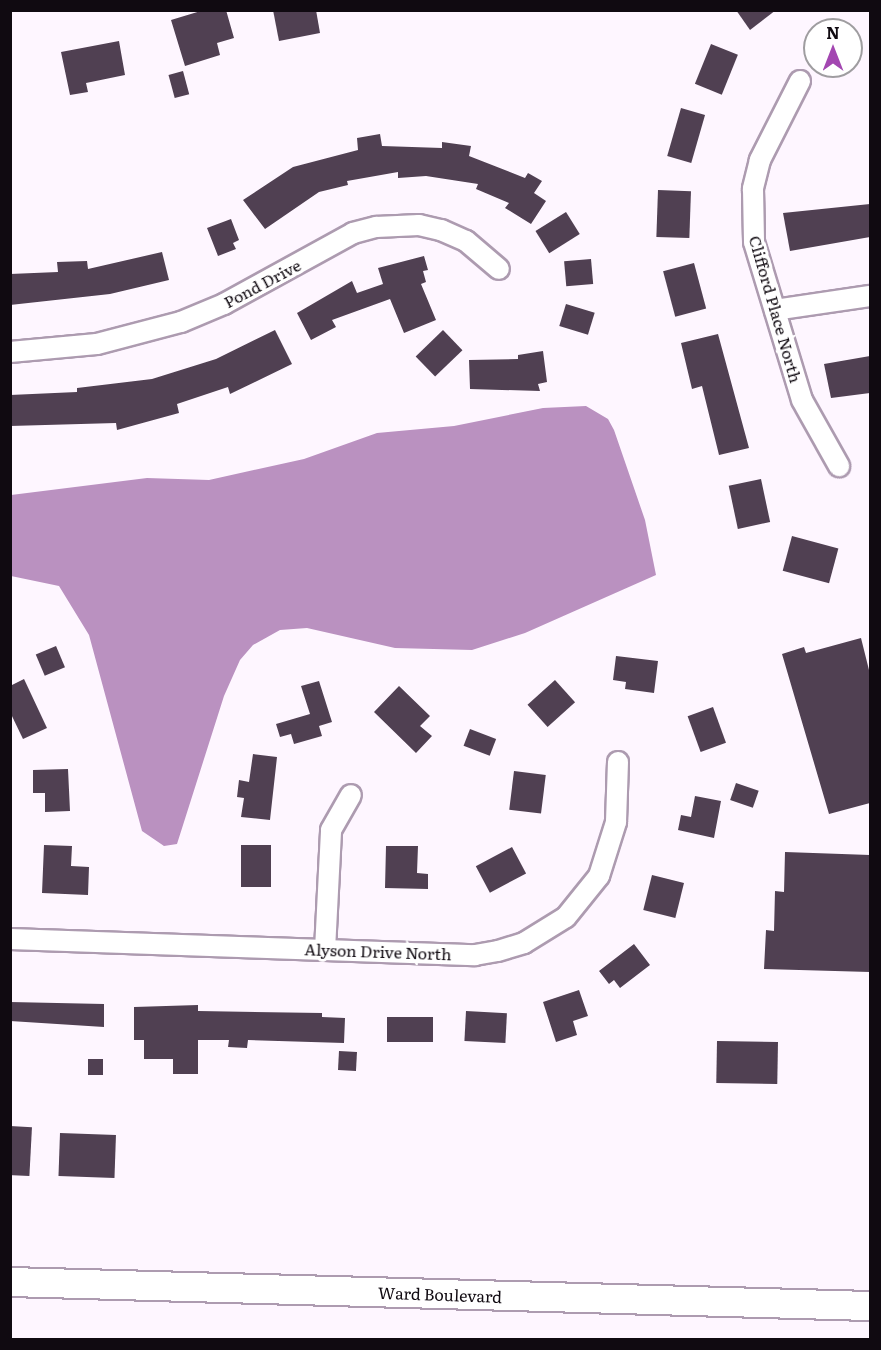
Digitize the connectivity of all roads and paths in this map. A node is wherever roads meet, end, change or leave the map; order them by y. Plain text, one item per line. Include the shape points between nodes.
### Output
1 (800, 81) dead end
2 (499, 269) dead end
3 (870, 296) edge
4 (775, 310) junction
5 (10, 352) edge
6 (839, 466) dead end
7 (618, 762) dead end
8 (351, 795) dead end
9 (10, 939) edge
10 (325, 950) junction
11 (10, 1282) edge
12 (870, 1306) edge

1 - 4 street, Clifford Place North via 766,147 753,189 754,242
2 - 5 street, Pond Drive via 474,247 441,230 419,225 376,227 353,233 224,304 181,322 97,344
3 - 4 street
4 - 6 street, Clifford Place North via 802,400
7 - 10 street, Alyson Drive North via 611,848 582,900 547,931 524,944 475,955
8 - 10 street via 331,830
9 - 10 street, Alyson Drive North
11 - 12 main road, Ward Boulevard

